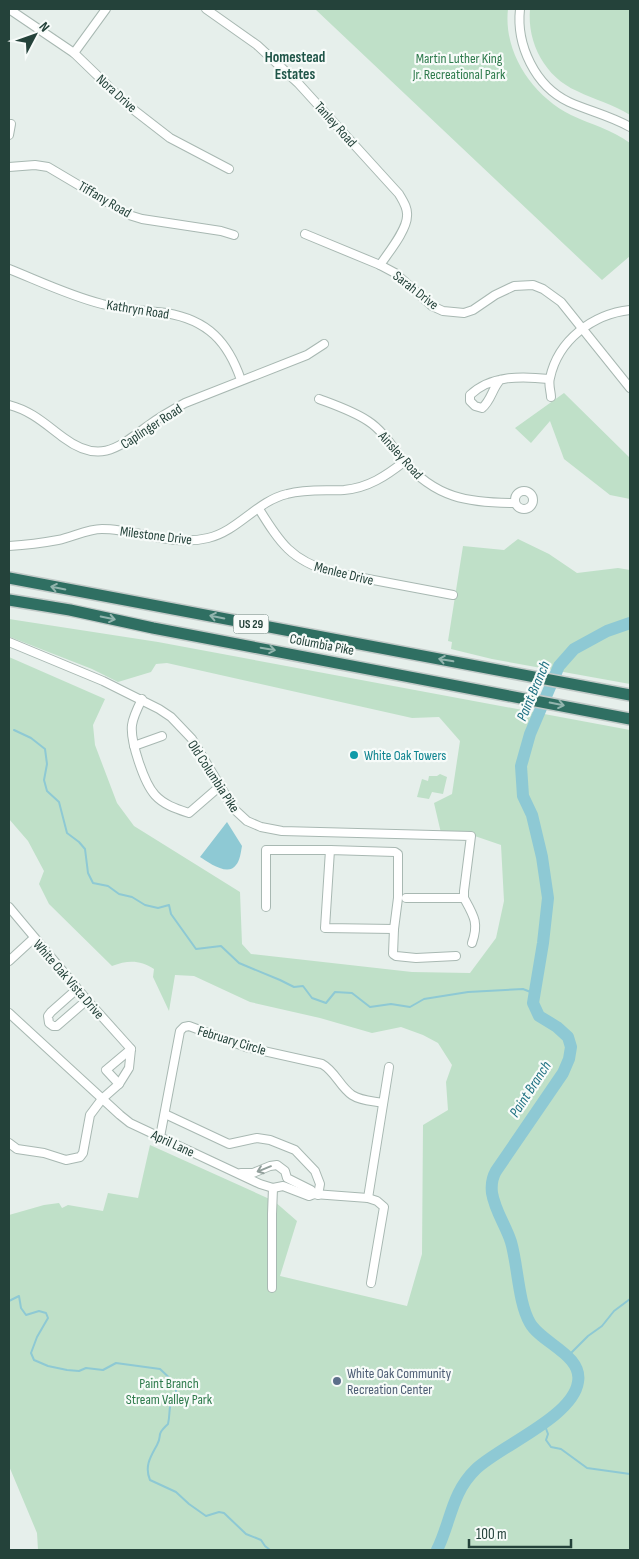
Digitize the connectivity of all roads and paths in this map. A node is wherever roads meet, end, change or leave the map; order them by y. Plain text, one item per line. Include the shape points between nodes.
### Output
1 (9, 9) edge
2 (106, 9) edge
3 (206, 9) edge
4 (520, 9) edge
5 (74, 53) junction
6 (11, 124) dead end
7 (630, 127) edge
8 (9, 135) edge
9 (9, 158) edge
10 (9, 167) edge
11 (229, 169) dead end
12 (305, 234) dead end
13 (234, 235) dead end
14 (380, 265) junction
15 (9, 269) edge
16 (630, 310) edge
17 (582, 328) junction
18 (324, 344) dead end
19 (241, 380) junction
20 (500, 380) dead end
21 (549, 380) junction
22 (630, 388) edge
23 (551, 397) dead end
24 (319, 399) dead end
25 (9, 405) edge
26 (405, 461) junction
27 (516, 503) dead end
28 (259, 509) junction
29 (9, 546) edge
30 (9, 578) edge
31 (453, 595) dead end
32 (9, 600) edge
33 (9, 642) edge
34 (630, 695) edge
35 (142, 699) junction
36 (630, 718) edge
37 (162, 736) dead end
38 (134, 746) junction
39 (219, 787) junction
40 (366, 834) junction
41 (330, 850) junction
42 (365, 850) junction
43 (406, 898) dead end
44 (464, 898) junction
45 (9, 907) edge
46 (266, 907) dead end
47 (394, 929) junction
48 (34, 938) junction
49 (472, 943) dead end
50 (456, 956) dead end
51 (9, 961) edge
52 (77, 989) junction
53 (87, 1000) junction
54 (9, 1013) edge
55 (131, 1049) junction
56 (390, 1067) dead end
57 (119, 1084) junction
58 (102, 1099) junction
59 (383, 1103) junction
60 (165, 1114) junction
61 (160, 1137) junction
62 (9, 1143) edge
63 (236, 1172) junction
64 (285, 1182) junction
65 (274, 1188) junction
66 (316, 1195) junction
67 (368, 1198) junction
68 (371, 1283) dead end
69 (272, 1288) dead end

1 - 5 street, Nora Drive
2 - 5 street
3 - 14 street, Tanley Road via 257,45 298,83 399,194 408,217
4 - 7 street via 524,51 532,67 551,90 568,102
5 - 11 street, Nora Drive via 130,107 170,138
6 - 8 street
9 - 10 street
10 - 13 street, Tiffany Road via 48,167 128,215 221,230
12 - 14 street, Sarah Drive
14 - 17 street, Sarah Drive via 409,283 432,306 453,313 473,310 514,286 543,289 561,302
15 - 19 street, Kathryn Road via 102,304 166,313 197,322 227,348
16 - 17 street via 606,315
17 - 21 street via 559,355
17 - 22 street, Sarah Drive
18 - 19 street, Caplinger Road via 300,358
19 - 25 street, Caplinger Road via 185,403 127,442 102,451 72,444 23,408
20 - 21 street via 526,376
21 - 23 street
24 - 26 street, Ainsley Road via 368,421
26 - 27 street, Ainsley Road via 425,482 443,493 480,502
26 - 28 street, Milestone Drive via 386,476 358,488 284,494
28 - 29 street, Milestone Drive via 235,526 208,538 171,539 101,529 58,540
28 - 31 street, Menlee Drive via 287,549 315,567
34 -> 30 highway, Columbia Pike / US 29
32 -> 36 highway, Columbia Pike / US 29
33 - 35 street, Old Columbia Pike
35 - 38 street via 132,725
35 - 39 street, Old Columbia Pike via 159,709 192,739
37 - 38 street
38 - 39 street via 155,795 172,807 190,813
39 - 40 street, Old Columbia Pike via 247,822 261,827 282,831
40 - 42 street
40 - 44 street, Old Columbia Pike via 471,836
41 - 42 street
41 - 46 street via 266,850
41 - 47 street via 325,928
42 - 47 street via 398,854
43 - 44 street
44 - 49 street via 476,919
45 - 48 street, White Oak Vista Drive
47 - 50 street via 393,954 396,956
48 - 51 street
48 - 52 street, White Oak Vista Drive
52 - 53 street, White Oak Vista Drive
52 - 53 street via 51,1012 47,1019 49,1022 57,1026
53 - 55 street, White Oak Vista Drive
54 - 58 street, April Lane
55 - 57 street via 130,1068
55 - 57 street via 106,1070
56 - 59 street
57 - 58 street
58 - 61 street, April Lane via 130,1123
58 - 62 street via 90,1115 80,1157 66,1160 16,1149
59 - 60 street, February Circle via 350,1094 322,1064 246,1047 189,1026 180,1031
59 - 67 street
60 - 61 street, February Circle
60 - 66 street via 229,1144 256,1138 295,1150 315,1171 320,1184
61 - 63 street, April Lane
64 -> 63 street via 285,1171 276,1165 253,1173
63 - 65 street, April Lane
64 - 65 street
64 - 66 street via 311,1190
65 - 69 street
66 - 67 street
67 - 68 street via 384,1207

